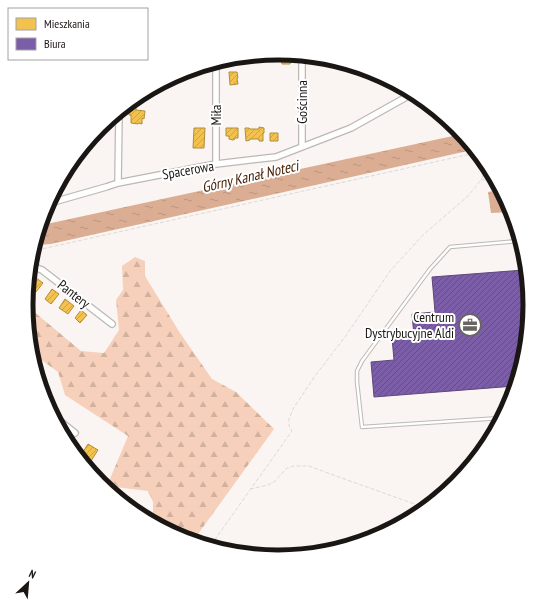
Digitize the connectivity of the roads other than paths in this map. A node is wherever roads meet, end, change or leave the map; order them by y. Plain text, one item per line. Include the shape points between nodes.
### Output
1 (302, 61) edge
2 (216, 68) edge
3 (406, 96) edge
4 (119, 119) edge
5 (302, 146) junction
6 (216, 164) junction
7 (118, 183) junction
8 (56, 201) edge
9 (516, 241) edge
10 (36, 268) edge
11 (112, 324) dead end
12 (497, 418) edge
13 (64, 424) edge
14 (75, 433) dead end

1 - 5 street, Gościnna
2 - 6 street, Miła
3 - 5 street, Spacerowa via 351,128
4 - 7 street
5 - 6 street, Spacerowa via 276,157
6 - 7 street, Spacerowa
7 - 8 street, Spacerowa
9 - 12 lane via 450,247 430,269 357,371 362,427
10 - 11 street, Pantery
13 - 14 street

